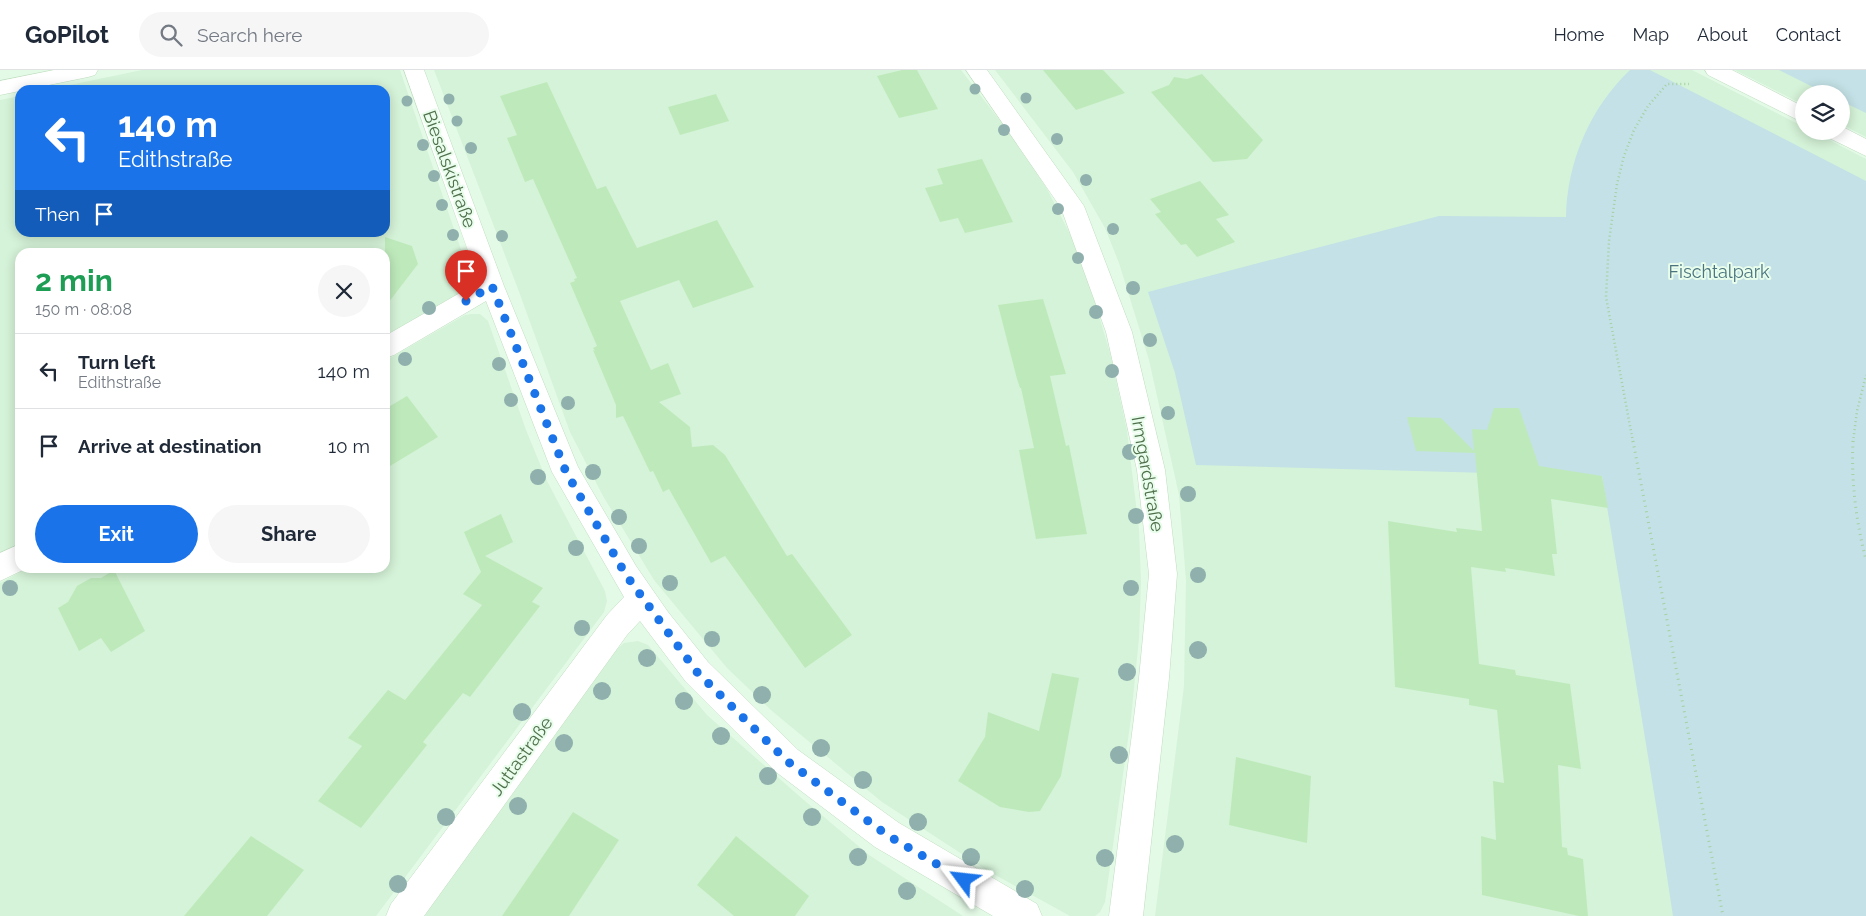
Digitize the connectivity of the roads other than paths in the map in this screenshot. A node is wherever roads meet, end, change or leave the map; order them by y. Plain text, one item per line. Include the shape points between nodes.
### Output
1 (88, 70) edge
2 (414, 70) edge
3 (976, 70) edge
4 (1714, 70) edge
5 (0, 88) edge
6 (1795, 111) edge
7 (1850, 140) edge
8 (1866, 148) edge
9 (492, 286) junction
10 (390, 345) edge
11 (15, 560) edge
12 (0, 568) edge
13 (641, 598) junction
14 (403, 916) edge
15 (1025, 916) edge
16 (1126, 916) edge

1 - 5 street
2 - 9 street, Biesalskistraße
3 - 16 street, Irmgardstraße via 1072,206 1119,332 1151,470 1163,574
4 - 6 street
7 - 8 street
9 - 10 street
9 - 13 street, Biesalskistraße via 566,472
11 - 12 street
13 - 14 street, Juttastraße
13 - 15 street, Biesalskistraße via 697,672 787,761 887,835

